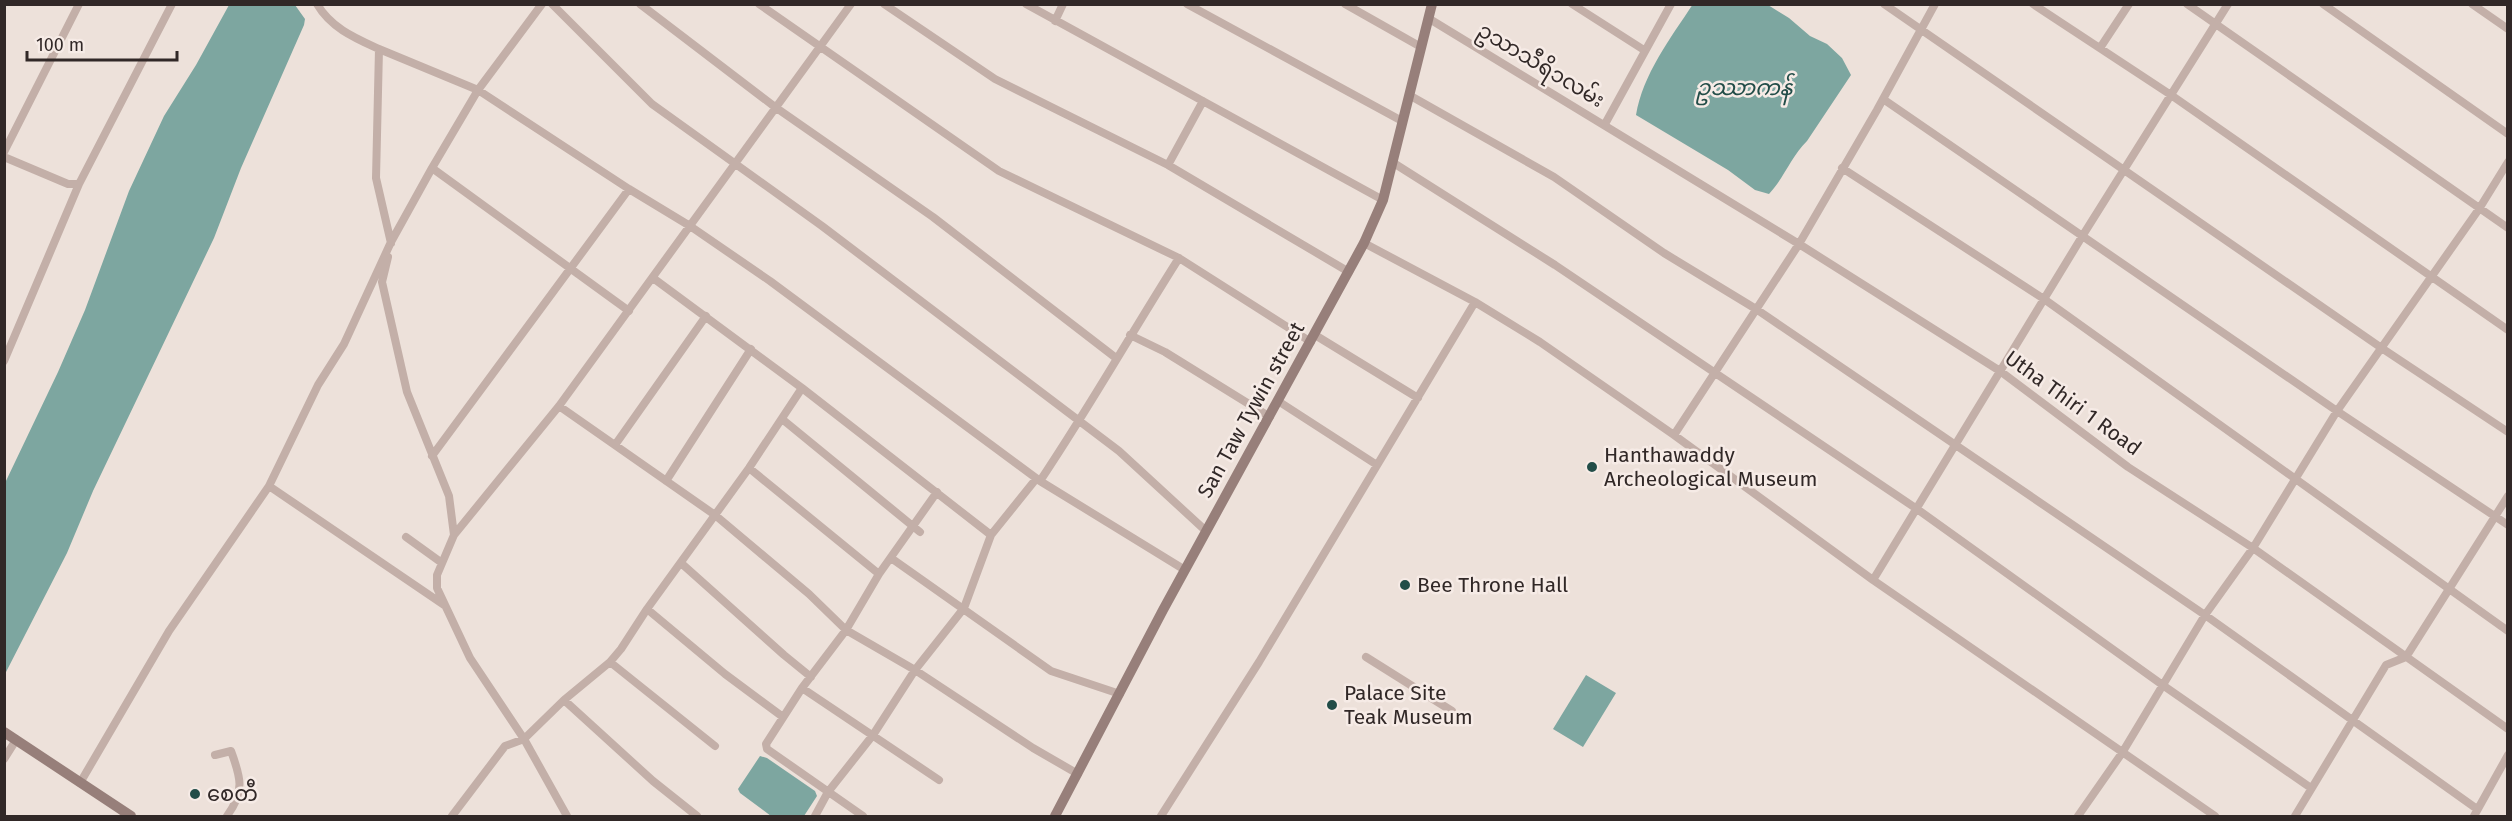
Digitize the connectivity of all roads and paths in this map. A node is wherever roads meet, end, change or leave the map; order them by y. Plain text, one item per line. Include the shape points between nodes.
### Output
1 (79, 4) edge
2 (172, 4) edge
3 (317, 4) edge
4 (543, 4) edge
5 (552, 4) edge
6 (640, 4) edge
7 (759, 4) edge
8 (851, 4) edge
9 (884, 4) edge
10 (1026, 4) edge
11 (1063, 4) edge
12 (1186, 4) edge
13 (1345, 4) edge
14 (1432, 4) edge
15 (1572, 4) edge
16 (1671, 4) edge
17 (1884, 4) edge
18 (1935, 4) edge
19 (2033, 4) edge
20 (2129, 4) edge
21 (2187, 4) edge
22 (2228, 4) edge
23 (2323, 4) edge
24 (2472, 4) edge
25 (1428, 18) junction
26 (1055, 21) junction
27 (2216, 23) junction
28 (1920, 28) junction
29 (2508, 29) edge
30 (819, 47) junction
31 (1421, 47) junction
32 (2100, 48) junction
33 (379, 49) junction
34 (1644, 50) junction
35 (478, 90) junction
36 (1409, 95) junction
37 (2171, 95) junction
38 (1883, 99) junction
39 (1203, 101) junction
40 (775, 106) junction
41 (1402, 121) junction
42 (1605, 124) junction
43 (2508, 134) edge
44 (4, 152) edge
45 (4, 157) edge
46 (1392, 162) junction
47 (2508, 162) edge
48 (734, 164) junction
49 (1168, 165) junction
50 (432, 168) junction
51 (1842, 168) junction
52 (2124, 169) junction
53 (78, 184) junction
54 (629, 189) junction
55 (1383, 200) junction
56 (2479, 209) junction
57 (690, 226) junction
58 (2508, 228) edge
59 (2083, 235) junction
60 (391, 242) junction
61 (1364, 243) junction
62 (1799, 244) junction
63 (1179, 258) junction
64 (571, 269) junction
65 (1349, 272) junction
66 (653, 278) junction
67 (2431, 279) junction
68 (2043, 300) junction
69 (1475, 302) junction
70 (1756, 309) junction
71 (629, 311) junction
72 (706, 316) junction
73 (2508, 330) edge
74 (1130, 335) junction
75 (1313, 338) junction
76 (2383, 349) junction
77 (751, 350) junction
78 (1116, 358) junction
79 (4, 361) edge
80 (2000, 371) junction
81 (1716, 374) junction
82 (802, 388) junction
83 (1418, 398) junction
84 (1278, 401) junction
85 (559, 406) junction
86 (2337, 411) junction
87 (1270, 417) junction
88 (782, 419) junction
89 (1079, 422) junction
90 (2508, 432) edge
91 (1674, 435) junction
92 (615, 445) junction
93 (1955, 446) junction
94 (432, 456) junction
95 (1377, 465) junction
96 (749, 468) junction
97 (2295, 478) junction
98 (1038, 480) junction
99 (666, 481) junction
100 (270, 486) junction
101 (937, 492) junction
102 (2508, 496) edge
103 (1917, 509) junction
104 (715, 515) junction
105 (2496, 517) junction
106 (2508, 525) edge
107 (917, 529) junction
108 (1206, 531) junction
109 (454, 535) junction
110 (992, 535) junction
111 (406, 537) dead end
112 (2253, 548) junction
113 (891, 558) junction
114 (442, 563) junction
115 (681, 563) junction
116 (1185, 570) junction
117 (879, 574) junction
118 (1873, 580) junction
119 (2450, 588) junction
120 (445, 606) junction
121 (964, 608) junction
122 (647, 609) junction
123 (2205, 615) junction
124 (846, 630) junction
125 (2508, 631) edge
126 (1366, 657) dead end
127 (2406, 657) junction
128 (610, 662) junction
129 (915, 670) junction
130 (811, 677) junction
131 (2164, 686) junction
132 (802, 688) junction
133 (1120, 694) junction
134 (564, 700) junction
135 (1452, 711) dead end
136 (783, 717) junction
137 (2351, 720) junction
138 (2508, 729) edge
139 (4, 732) edge
140 (873, 735) junction
141 (524, 739) junction
142 (16, 740) junction
143 (715, 746) dead end
144 (2122, 753) junction
145 (215, 755) dead end
146 (2508, 755) edge
147 (4, 759) edge
148 (1078, 774) junction
149 (939, 780) dead end
150 (80, 783) junction
151 (2312, 788) junction
152 (828, 792) junction
153 (2476, 813) edge
154 (131, 816) edge
155 (227, 816) edge
156 (452, 816) edge
157 (567, 816) edge
158 (697, 816) edge
159 (815, 816) edge
160 (863, 816) edge
161 (1055, 816) edge
162 (1161, 816) edge
163 (2078, 816) edge
164 (2216, 816) edge
165 (2295, 816) edge

1 - 44 street
2 - 53 street
3 - 33 street via 344,32
4 - 35 street
5 - 48 street via 652,104
6 - 40 street
7 - 30 street
8 - 30 street
9 - 49 street via 995,79
10 - 26 street
11 - 26 street
12 - 41 street
13 - 31 street
14 - 25 street, San Taw Tywin street
15 - 34 street
16 - 34 street
17 - 28 street
18 - 28 street
19 - 32 street
20 - 32 street
21 - 27 street
22 - 27 street
23 - 43 street
24 - 29 street
25 - 31 street, San Taw Tywin street
25 - 42 street, ဥသာသီရိ၁လမ်း
26 - 39 street
27 - 37 street
27 - 56 street
28 - 38 street
28 - 52 street
30 - 40 street
30 - 63 street via 999,171
31 - 36 street, San Taw Tywin street
32 - 37 street
33 - 35 street
33 - 60 street via 376,178
34 - 42 street
35 - 50 street
35 - 54 street
36 - 41 street, San Taw Tywin street
36 - 70 street via 1554,177 1664,253
37 - 52 street
37 - 67 street
38 - 51 street
38 - 59 street
39 - 49 street
39 - 55 street
40 - 48 street
40 - 78 street via 933,217
41 - 46 street, San Taw Tywin street
42 - 62 street, Utha Thiri 1 Road
45 - 53 street via 68,184
46 - 55 street, San Taw Tywin street
46 - 81 street via 1555,265
47 - 56 street
48 - 57 street
48 - 89 street via 822,226
49 - 65 street
50 - 60 street
50 - 64 street
51 - 62 street
51 - 68 street
52 - 59 street
52 - 76 street
53 - 79 street
54 - 57 street
54 - 64 street
55 - 61 street, San Taw Tywin street
56 - 58 street
56 - 67 street
57 - 66 street
57 - 98 street
59 - 68 street
59 - 86 street
60 - 94 street via 382,286 407,392
60 - 100 street via 344,344 318,385
61 - 65 street, San Taw Tywin street
61 - 69 street
62 - 70 street
62 - 80 street, Utha Thiri 1 Road
63 - 74 street
63 - 75 street
64 - 71 street
64 - 94 street
65 - 75 street, San Taw Tywin street
66 - 71 street
66 - 72 street
67 - 73 street
67 - 76 street
68 - 80 street
68 - 97 street
69 - 83 street
69 - 91 street
70 - 81 street
70 - 93 street
71 - 85 street
72 - 77 street
72 - 92 street
74 - 78 street
74 - 87 street via 1165,352
75 - 83 street
75 - 84 street, San Taw Tywin street
76 - 86 street
76 - 90 street
77 - 82 street
77 - 99 street
78 - 89 street
80 - 93 street
80 - 112 street, Utha Thiri 1 Road via 2128,467
81 - 91 street
81 - 103 street
82 - 88 street
82 - 101 street
83 - 95 street
84 - 87 street, San Taw Tywin street
84 - 95 street
85 - 92 street
85 - 109 street
86 - 97 street
86 - 105 street
87 - 108 street, San Taw Tywin street
88 - 96 street
88 - 107 street
89 - 98 street
89 - 108 street via 1119,451
91 - 118 street
92 - 99 street
93 - 103 street
93 - 123 street
94 - 109 street via 449,496
95 - 162 street
96 - 104 street
96 - 117 street
97 - 112 street
97 - 119 street
98 - 110 street
98 - 116 street
99 - 104 street
100 - 120 street
100 - 150 street via 169,631
101 - 107 street
101 - 110 street
102 - 105 street
103 - 118 street
103 - 131 street
104 - 115 street
104 - 124 street
105 - 106 street
105 - 119 street
107 - 113 street
108 - 116 street, San Taw Tywin street
109 - 114 street
110 - 121 street
111 - 114 street
112 - 123 street
112 - 127 street, Utha Thiri 1 Road
113 - 117 street
113 - 121 street
114 - 120 street via 435,581
115 - 122 street
115 - 130 street
116 - 133 street, San Taw Tywin street
117 - 124 street
118 - 144 street
119 - 125 street
119 - 127 street
120 - 141 street via 470,658
121 - 129 street
121 - 133 street via 1051,671
122 - 128 street
122 - 136 street
123 - 131 street
123 - 137 street
124 - 129 street
124 - 130 street
126 - 135 street
127 - 137 street via 2386,665
127 - 138 street, Utha Thiri 1 Road
128 - 134 street
128 - 143 street
129 - 140 street
129 - 148 street
130 - 132 street
131 - 144 street
131 - 151 street
132 - 136 street
132 - 140 street
133 - 148 street, San Taw Tywin street
134 - 141 street
134 - 158 street via 653,782
136 - 152 street via 766,749
137 - 151 street
137 - 153 street
139 - 142 street
140 - 149 street
140 - 152 street
141 - 156 street via 505,746
141 - 157 street
142 - 147 street
142 - 150 street
144 - 163 street
144 - 164 street
145 - 155 street via 231,751 238,770 240,792
146 - 153 street
148 - 161 street, San Taw Tywin street
150 - 154 street
151 - 165 street
152 - 159 street
152 - 160 street

